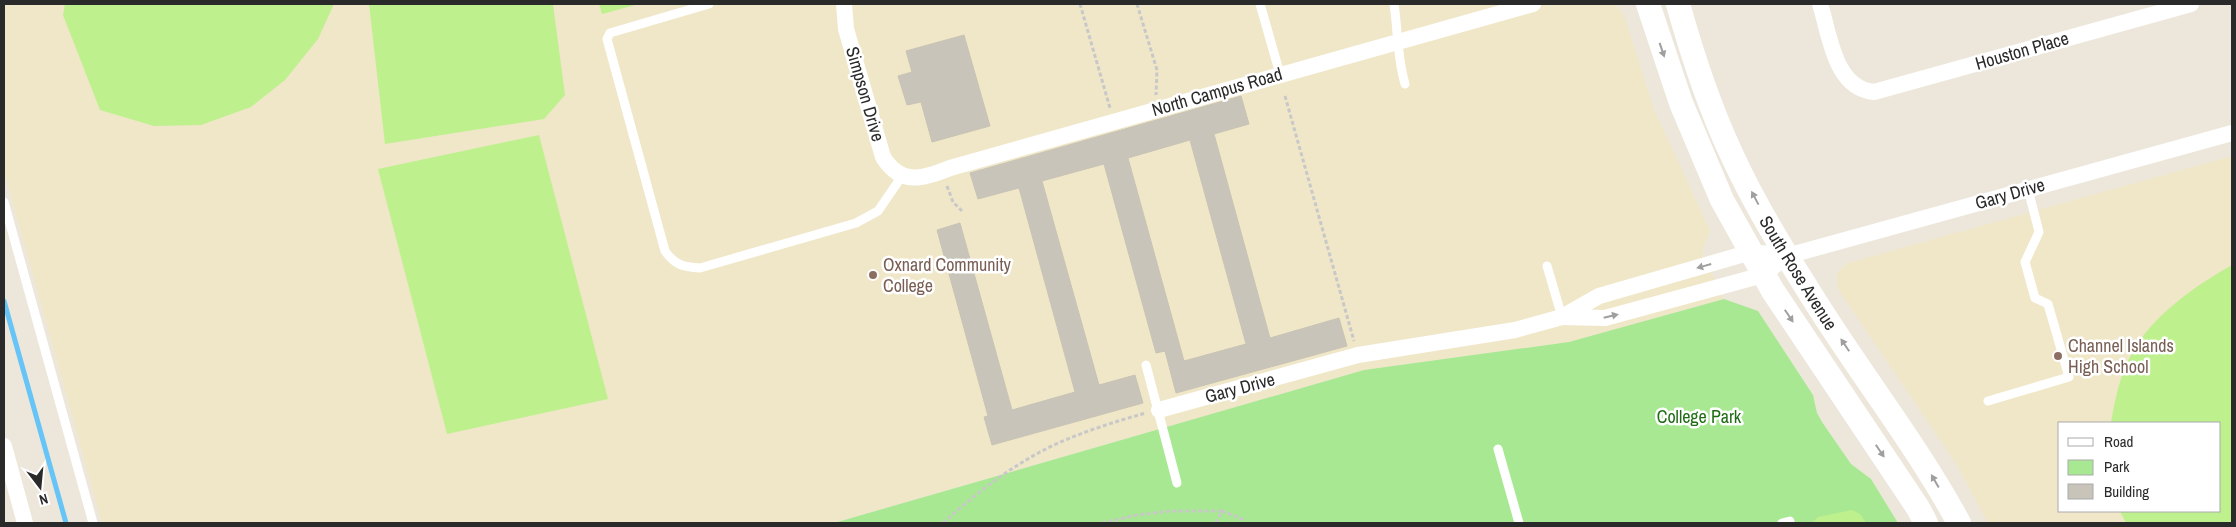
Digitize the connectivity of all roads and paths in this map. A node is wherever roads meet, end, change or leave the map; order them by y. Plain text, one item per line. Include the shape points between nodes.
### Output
1 (709, 4) edge
2 (844, 4) edge
3 (1080, 4) edge
4 (1137, 4) edge
5 (1260, 4) edge
6 (1394, 4) edge
7 (1533, 4) edge
8 (1648, 4) edge
9 (1678, 4) edge
10 (1820, 4) edge
11 (2191, 4) edge
12 (1397, 42) junction
13 (1280, 74) junction
14 (1405, 84) dead end
15 (1156, 96) dead end
16 (1286, 96) dead end
17 (1111, 109) dead end
18 (2232, 133) edge
19 (902, 176) junction
20 (947, 185) dead end
21 (2028, 189) junction
22 (4, 202) edge
23 (962, 211) dead end
24 (1751, 252) junction
25 (1787, 256) junction
26 (1547, 266) dead end
27 (1763, 275) junction
28 (1562, 317) junction
29 (1358, 355) junction
30 (1146, 365) dead end
31 (1988, 401) dead end
32 (1159, 410) junction
33 (4, 446) edge
34 (1498, 450) dead end
35 (1177, 484) dead end
36 (1222, 511) junction
37 (25, 523) edge
38 (93, 523) edge
39 (943, 523) edge
40 (1102, 523) edge
41 (1216, 523) edge
42 (1244, 523) edge
43 (1518, 523) edge
44 (1926, 523) edge
45 (1959, 523) edge

1 - 19 lane via 610,33 607,39 665,251 672,261 685,267 700,268 856,223 878,211
2 - 19 street, Simpson Drive via 846,29 883,157 890,168
3 - 17 path
4 - 15 path via 1157,70
5 - 13 lane
6 - 12 lane
7 - 12 street, North Campus Road
8 -> 24 main road, South Rose Avenue via 1699,150
25 -> 9 main road, South Rose Avenue via 1731,153
10 - 11 street, Houston Place via 1843,74 1863,91 1874,92
12 - 13 street, North Campus Road
12 - 14 lane
13 - 19 street, North Campus Road via 927,177
16 - 29 path
18 - 21 street, Gary Drive
20 - 23 path via 953,202
21 - 25 street, Gary Drive
21 - 31 lane via 2039,232 2026,262 2035,298 2048,304 2069,377
22 - 38 lane
24 - 25 street, Gary Drive
24 - 27 main road, South Rose Avenue
24 -> 28 street, Gary Drive via 1599,296
25 - 27 street, Gary Drive
45 -> 25 main road, South Rose Avenue via 1925,464
26 - 28 lane
28 -> 27 street, Gary Drive via 1604,318
27 -> 44 main road, South Rose Avenue
28 - 29 street, Gary Drive via 1515,330
29 - 32 street, Gary Drive
30 - 32 lane
32 - 35 lane
32 - 39 path via 1116,422 1042,451 973,496
33 - 37 street
34 - 43 lane
36 - 40 path via 1171,511
36 - 41 path
36 - 42 path via 1242,519

